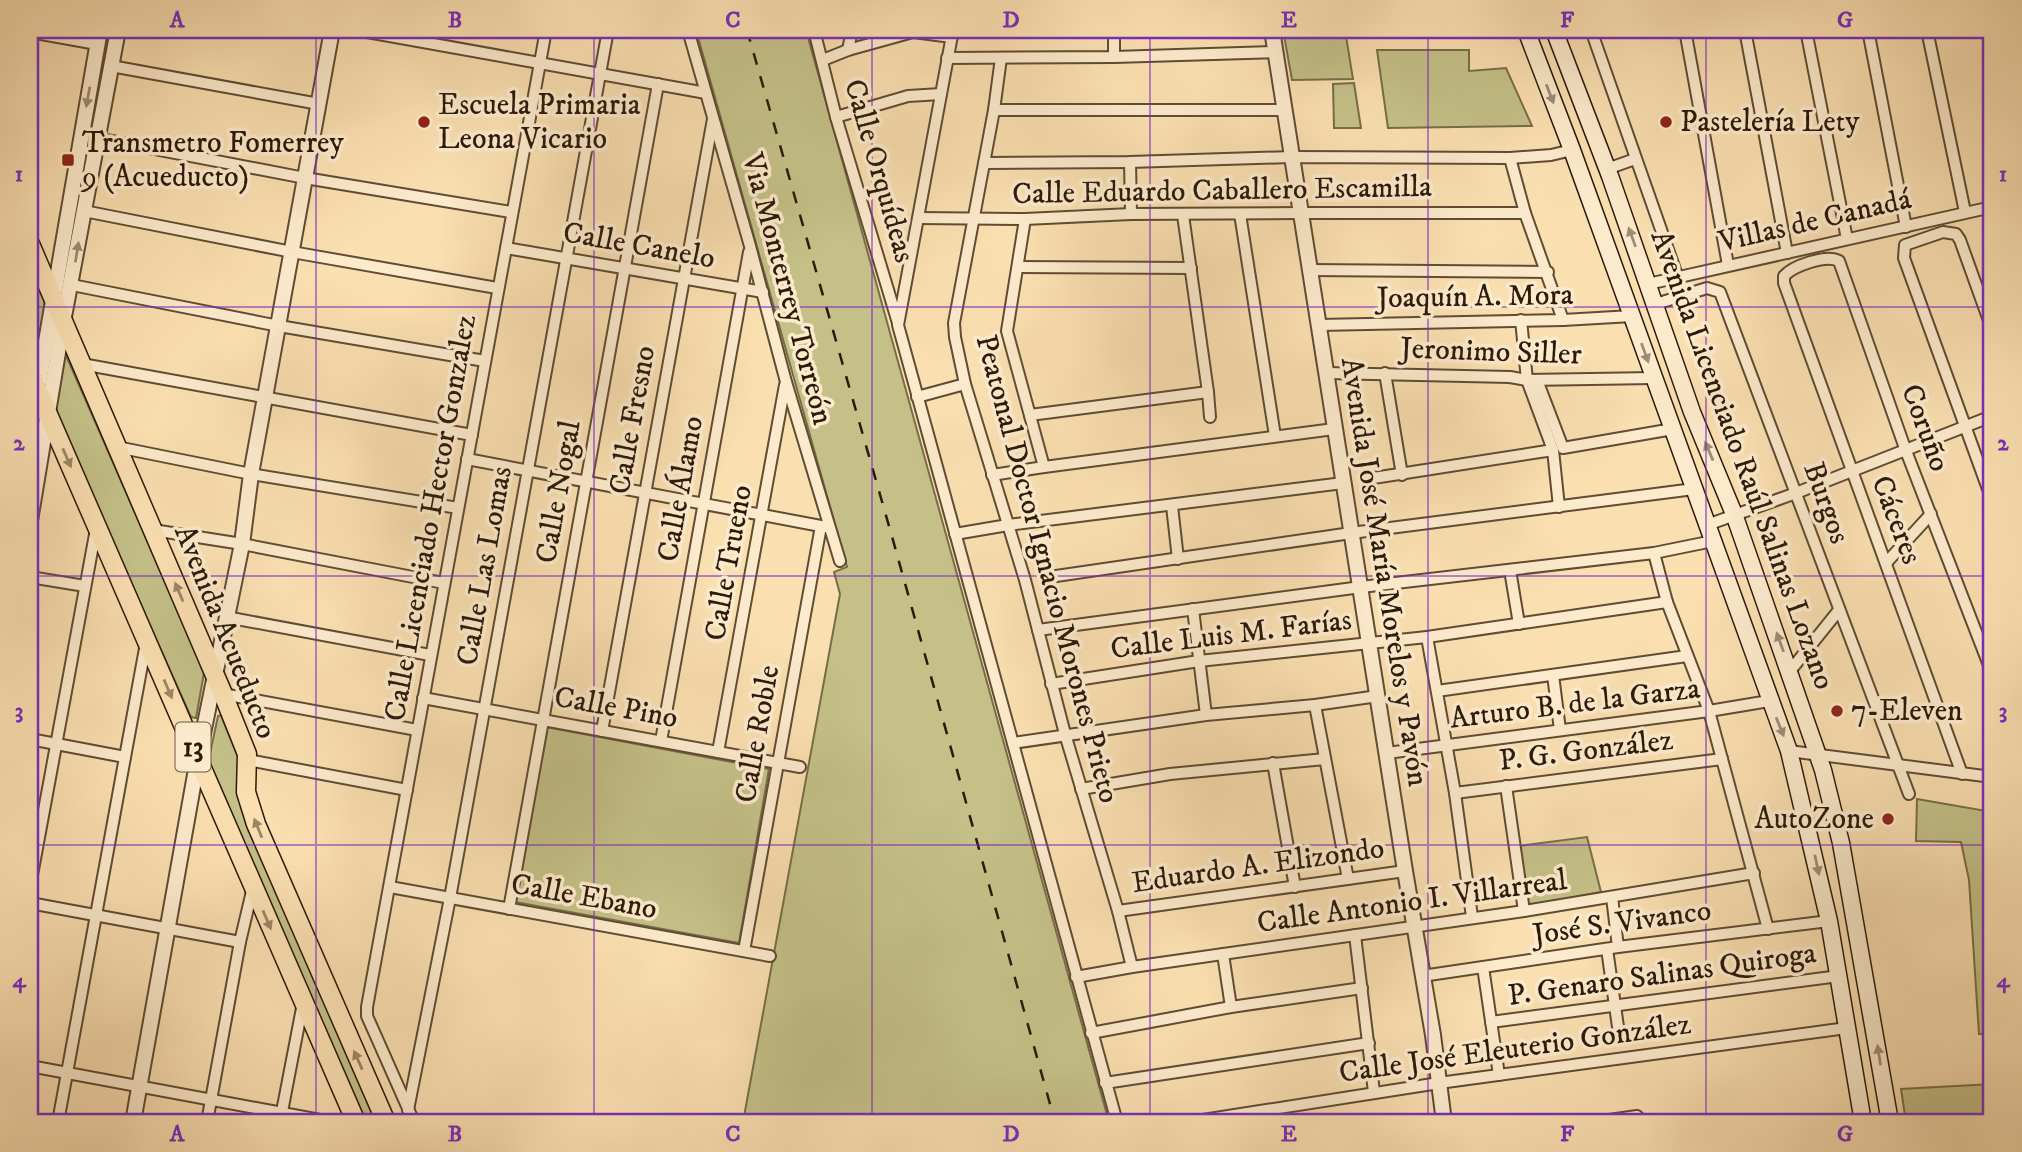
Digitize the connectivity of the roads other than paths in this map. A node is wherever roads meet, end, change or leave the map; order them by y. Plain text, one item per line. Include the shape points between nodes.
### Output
1 (118, 30) edge
2 (332, 30) edge
3 (356, 30) edge
4 (546, 30) edge
5 (608, 30) edge
6 (688, 30) edge
7 (814, 30) edge
8 (852, 30) edge
9 (1114, 30) edge
10 (1272, 30) edge
11 (1526, 30) edge
12 (1554, 30) edge
13 (1591, 30) edge
14 (1685, 30) edge
15 (1745, 30) edge
16 (1806, 30) edge
17 (1868, 30) edge
18 (1927, 30) edge
19 (1989, 30) edge
20 (913, 31) edge
21 (30, 32) edge
22 (952, 33) edge
23 (99, 37) edge
24 (1992, 44) edge
25 (848, 50) junction
26 (1276, 52) junction
27 (1114, 57) junction
28 (947, 58) junction
29 (1001, 58) junction
30 (822, 60) junction
31 (540, 63) junction
32 (111, 66) junction
33 (600, 74) junction
34 (658, 84) junction
35 (706, 93) junction
36 (941, 94) junction
37 (319, 104) junction
38 (994, 110) junction
39 (1284, 110) junction
40 (836, 117) junction
41 (713, 118) junction
42 (97, 138) junction
43 (1572, 150) junction
44 (1291, 158) junction
45 (1510, 158) junction
46 (1634, 159) junction
47 (1130, 162) junction
48 (984, 163) junction
49 (1607, 169) junction
50 (305, 178) junction
51 (1992, 207) edge
52 (84, 211) junction
53 (511, 212) junction
54 (1965, 212) junction
55 (1300, 213) junction
56 (1525, 213) junction
57 (1240, 214) junction
58 (1131, 215) junction
59 (1183, 215) junction
60 (919, 218) junction
61 (972, 219) junction
62 (1025, 219) junction
63 (1906, 227) junction
64 (1847, 239) junction
65 (30, 244) edge
66 (750, 246) junction
67 (506, 248) junction
68 (292, 253) junction
69 (1787, 253) junction
70 (567, 258) junction
71 (1728, 265) junction
72 (1019, 267) junction
73 (624, 268) junction
74 (1191, 268) junction
75 (1310, 270) junction
76 (1548, 272) junction
77 (1678, 278) junction
78 (684, 279) junction
79 (1784, 283) joint
80 (1648, 284) junction
81 (72, 285) junction
82 (497, 288) junction
83 (744, 289) junction
84 (763, 292) junction
85 (53, 298) junction
86 (1656, 304) junction
87 (1632, 316) junction
88 (1521, 320) junction
89 (1563, 320) junction
90 (63, 322) junction
91 (898, 325) junction
92 (1319, 325) junction
93 (279, 326) junction
94 (1992, 329) edge
95 (485, 361) junction
96 (82, 364) junction
97 (30, 373) edge
98 (1327, 373) junction
99 (1385, 373) junction
100 (1654, 378) junction
101 (1532, 380) junction
102 (786, 382) junction
103 (965, 384) junction
104 (38, 392) junction
105 (1208, 392) junction
106 (917, 397) junction
107 (265, 399) junction
108 (1030, 415) junction
109 (48, 416) junction
110 (1992, 416) edge
111 (1210, 417) dead end
112 (1964, 427) junction
113 (1334, 429) junction
114 (1672, 429) junction
115 (30, 434) edge
116 (472, 435) junction
117 (1275, 436) junction
118 (117, 447) junction
119 (1558, 449) junction
120 (1906, 451) junction
121 (467, 459) junction
122 (1044, 467) junction
123 (527, 470) junction
124 (1851, 471) junction
125 (251, 474) junction
126 (992, 475) junction
127 (1402, 475) junction
128 (1367, 479) dead end
129 (586, 481) junction
130 (1343, 483) junction
131 (1694, 489) junction
132 (644, 492) junction
133 (1796, 493) junction
134 (1992, 500) edge
135 (703, 504) junction
136 (1172, 506) junction
137 (1559, 507) junction
138 (458, 508) junction
139 (1734, 514) junction
140 (1931, 514) junction
141 (763, 515) junction
142 (30, 521) edge
143 (1008, 525) junction
144 (1707, 525) junction
145 (97, 526) junction
146 (825, 527) junction
147 (153, 530) junction
148 (1352, 533) junction
149 (955, 534) junction
150 (1713, 541) junction
151 (242, 544) junction
152 (1654, 553) junction
153 (1178, 559) junction
154 (840, 561) dead end
155 (1886, 563) junction
156 (1510, 570) junction
157 (1056, 576) dead end
158 (30, 577) edge
159 (444, 583) junction
160 (85, 586) junction
161 (1361, 587) junction
162 (1667, 602) junction
163 (1193, 609) junction
164 (1839, 610) junction
165 (226, 617) junction
166 (1519, 625) junction
167 (1038, 630) junction
168 (1427, 637) junction
169 (147, 640) junction
170 (1368, 643) junction
171 (430, 654) junction
172 (1687, 656) junction
173 (1199, 661) junction
174 (1790, 671) junction
175 (1992, 673) edge
176 (215, 675) junction
177 (1553, 675) junction
178 (1051, 684) junction
179 (1437, 691) junction
180 (223, 694) junction
181 (1378, 696) junction
182 (423, 698) junction
183 (1769, 701) junction
184 (1315, 705) junction
185 (484, 709) junction
186 (1709, 711) junction
187 (1206, 715) junction
188 (542, 720) junction
189 (417, 730) junction
190 (1560, 730) junction
191 (602, 731) junction
192 (1065, 734) junction
193 (30, 739) edge
194 (661, 741) junction
195 (1013, 743) junction
196 (56, 744) junction
197 (1445, 746) junction
198 (1788, 751) junction
199 (718, 752) junction
200 (1387, 753) junction
201 (1817, 754) junction
202 (125, 757) junction
203 (198, 758) junction
204 (1325, 759) junction
205 (1722, 759) junction
206 (248, 760) junction
207 (777, 763) junction
208 (1273, 763) junction
209 (1898, 766) junction
210 (800, 767) dead end
211 (1962, 774) junction
212 (1992, 777) edge
213 (1506, 786) junction
214 (1081, 789) junction
215 (407, 790) junction
216 (1455, 793) junction
217 (1909, 794) dead end
218 (1405, 871) junction
219 (1754, 873) junction
220 (1348, 879) junction
221 (30, 886) edge
222 (253, 887) junction
223 (390, 887) junction
224 (1294, 887) junction
225 (1612, 897) junction
226 (450, 898) junction
227 (30, 903) edge
228 (509, 909) junction
229 (1118, 911) junction
230 (1524, 911) junction
231 (96, 915) junction
232 (1472, 917) junction
233 (1829, 921) junction
234 (1413, 926) junction
235 (168, 929) junction
236 (1768, 929) junction
237 (1355, 934) junction
238 (240, 942) junction
239 (1612, 948) junction
240 (744, 951) junction
241 (1223, 954) junction
242 (770, 956) dead end
243 (1132, 967) junction
244 (1483, 967) junction
245 (1422, 976) junction
246 (1839, 976) junction
247 (1076, 977) junction
248 (1362, 988) junction
249 (303, 1003) junction
250 (1616, 1005) junction
251 (1231, 1007) junction
252 (1491, 1022) junction
253 (1847, 1028) junction
254 (1091, 1033) junction
255 (1619, 1034) dead end
256 (1369, 1043) junction
257 (30, 1066) edge
258 (67, 1073) junction
259 (1499, 1075) junction
260 (1105, 1083) junction
261 (1439, 1083) junction
262 (139, 1086) junction
263 (1374, 1093) junction
264 (211, 1100) junction
265 (408, 1110) junction
266 (351, 1117) edge
267 (281, 1118) edge
268 (1640, 1119) edge
269 (58, 1122) edge
270 (133, 1122) edge
271 (207, 1122) edge
272 (331, 1122) edge
273 (386, 1122) edge
274 (414, 1122) edge
275 (1117, 1122) edge
276 (1190, 1122) edge
277 (1444, 1122) edge
278 (1595, 1122) edge
279 (1863, 1122) edge
280 (1890, 1122) edge

1 - 32 street
2 - 37 street
3 - 31 street
4 - 31 street, Calle Licenciado Hector Gonzalez
5 - 33 street, Calle Las Lomas
6 - 35 street, Via Monterrey Torreón
7 - 30 street, Calle Orquídeas
8 - 25 street
9 - 27 street
10 - 26 street, Avenida José María Morelos y Pavón
11 -> 43 main road, Avenida Licenciado Raúl Salinas Lozano
12 - 49 main road, Avenida Licenciado Raúl Salinas Lozano
13 - 46 street
14 - 71 street
15 - 69 street
16 - 64 street
17 - 63 street
18 - 54 street
19 - 24 street
20 - 22 street
20 - 25 street
21 - 23 street
22 - 28 street
23 -> 85 street
25 - 30 street
26 - 27 street
26 - 39 street, Avenida José María Morelos y Pavón
27 - 29 street
28 - 29 street
28 - 36 street
29 - 38 street, Peatonal Doctor Ignacio Morones Prieto
30 - 40 street, Calle Orquídeas
31 - 33 street
31 - 53 street, Calle Licenciado Hector Gonzalez
32 - 37 street
32 - 42 street
33 - 34 street
33 - 70 street, Calle Las Lomas
34 - 35 street
34 - 73 street, Calle Nogal
35 - 41 street, Via Monterrey Torreón
36 - 40 street via 908,96
36 - 60 street
37 - 50 street
38 - 39 street
38 - 48 street, Peatonal Doctor Ignacio Morones Prieto
39 - 44 street, Avenida José María Morelos y Pavón
40 - 91 street, Calle Orquídeas
41 - 66 street, Via Monterrey Torreón
41 - 78 street, Calle Fresno
42 - 50 street
42 - 52 street
43 - 45 street
43 - 87 main road, Avenida Licenciado Raúl Salinas Lozano
44 - 45 street
44 - 47 street
44 - 55 street, Avenida José María Morelos y Pavón
45 - 56 street
46 - 49 street
46 - 77 street
47 - 48 street
47 - 58 street
48 - 61 street, Peatonal Doctor Ignacio Morones Prieto
80 -> 49 main road, Avenida Licenciado Raúl Salinas Lozano
50 - 53 street
50 - 68 street
51 - 54 street, Villas de Canadá
52 - 68 street
81 -> 52 street
53 - 67 street, Calle Licenciado Hector Gonzalez
54 - 63 street, Villas de Canadá
55 - 56 street, Calle Eduardo Caballero Escamilla
55 - 57 street, Calle Eduardo Caballero Escamilla
55 - 75 street, Avenida José María Morelos y Pavón
56 - 76 street
57 - 59 street, Calle Eduardo Caballero Escamilla
57 - 117 street
58 - 59 street, Calle Eduardo Caballero Escamilla
58 - 62 street, Calle Eduardo Caballero Escamilla
59 - 74 street
60 - 61 street, Calle Eduardo Caballero Escamilla
60 - 91 street
61 - 62 street, Calle Eduardo Caballero Escamilla
61 - 103 street, Peatonal Doctor Ignacio Morones Prieto via 954,323
62 - 72 street
63 - 64 street, Villas de Canadá
64 - 69 street, Villas de Canadá
65 - 85 main road, Avenida Acueducto / 13
66 - 83 street, Calle Álamo
66 - 84 street, Via Monterrey Torreón
67 - 70 street, Calle Canelo
67 - 82 street, Calle Licenciado Hector Gonzalez
68 - 82 street
68 - 93 street
69 - 71 street, Villas de Canadá
70 - 73 street, Calle Canelo
70 - 123 street, Calle Las Lomas
71 - 77 street, Villas de Canadá
72 - 74 street
72 - 108 street via 1007,331
73 - 78 street, Calle Canelo
73 - 129 street, Calle Nogal
74 - 105 street
75 - 76 street
75 - 92 street, Avenida José María Morelos y Pavón
76 - 89 street
77 - 80 street, Villas de Canadá
78 - 83 street, Calle Canelo
78 - 132 street, Calle Fresno
79 - 120 street, Coruño via 1789,271 1831,258 1839,261
79 - 124 street, Cáceres
80 - 86 main road, Avenida Licenciado Raúl Salinas Lozano
81 - 90 street
81 - 93 street
82 - 95 street, Calle Licenciado Hector Gonzalez
83 - 84 street, Calle Canelo
83 - 135 street, Calle Álamo
84 - 102 street, Via Monterrey Torreón
85 - 90 main road, Avenida Acueducto / 13
85 - 104 street
86 - 133 street, Burgos via 1707,288 1720,292
139 -> 86 main road, Avenida Licenciado Raúl Salinas Lozano via 1692,412
87 - 89 street, Joaquín A. Mora
87 -> 100 main road, Avenida Licenciado Raúl Salinas Lozano
88 - 89 street, Joaquín A. Mora
88 - 92 street, Joaquín A. Mora
88 - 101 street
90 - 96 main road, Avenida Acueducto / 13
90 - 109 street
91 - 106 street, Calle Orquídeas
92 - 98 street, Avenida José María Morelos y Pavón
93 - 95 street
93 - 107 street
94 - 112 street via 1956,234 1943,232 1903,247
95 - 116 street, Calle Licenciado Hector Gonzalez
96 - 107 street
96 - 118 main road, Avenida Acueducto / 13
97 - 104 main road, 13
98 - 99 street, Jeronimo Siller
98 - 113 street, Avenida José María Morelos y Pavón
99 - 101 street, Jeronimo Siller
99 - 127 street
100 - 101 street, Jeronimo Siller
100 - 114 main road, Avenida Licenciado Raúl Salinas Lozano
101 - 119 street
102 - 141 street, Calle Trueno
102 - 146 street, Via Monterrey Torreón
103 - 106 street
103 - 126 street, Peatonal Doctor Ignacio Morones Prieto
104 - 109 main road, 13
104 - 115 street
105 - 108 street
105 - 111 street
106 - 149 street, Calle Orquídeas
107 - 116 street
107 - 125 street
108 - 122 street
109 - 142 street
109 -> 145 main road, 13
110 - 112 street
112 - 120 street
112 - 134 street
113 - 117 street
113 - 130 street, Avenida José María Morelos y Pavón
114 - 119 street
114 - 131 main road, Avenida Licenciado Raúl Salinas Lozano
116 - 121 street, Calle Licenciado Hector Gonzalez
117 - 122 street
118 - 125 street
118 - 147 main road, Avenida Acueducto / 13
119 - 127 street
119 - 137 street
120 - 124 street
120 - 140 street, Coruño
121 - 123 street
121 - 138 street, Calle Licenciado Hector Gonzalez
122 - 126 street
123 - 129 street
123 - 185 street, Calle Las Lomas
124 - 133 street
124 - 155 street, Cáceres
125 - 138 street
125 - 151 street
126 - 143 street, Peatonal Doctor Ignacio Morones Prieto
127 - 128 street
129 - 132 street
129 - 188 street, Calle Nogal
130 - 136 street
130 - 148 street, Avenida José María Morelos y Pavón
131 - 137 street
131 - 144 main road, Avenida Licenciado Raúl Salinas Lozano
132 - 135 street
132 - 191 street, Calle Fresno
133 - 139 street
133 - 164 street, Burgos
135 - 141 street
135 - 194 street, Calle Álamo
136 - 143 street
136 - 153 street
137 - 148 street
138 - 159 street, Calle Licenciado Hector Gonzalez
139 - 144 street
174 -> 139 main road, Avenida Licenciado Raúl Salinas Lozano
140 - 155 street
140 - 175 street, Coruño
141 - 146 street
141 - 199 street, Calle Trueno
143 - 149 street
143 - 167 street, Peatonal Doctor Ignacio Morones Prieto
144 - 150 main road, Avenida Licenciado Raúl Salinas Lozano
145 - 160 street
145 - 169 main road, 13
146 - 154 street, Via Monterrey Torreón
146 - 207 street, Calle Roble
147 - 151 street
176 -> 147 main road, Avenida Acueducto / 13
148 - 153 street
148 - 161 street, Avenida José María Morelos y Pavón
149 - 195 street, Calle Orquídeas
150 - 152 street
150 - 183 main road, Avenida Licenciado Raúl Salinas Lozano
151 - 159 street
151 - 165 street
152 - 156 street
152 - 162 street
153 - 157 street
155 - 211 street, Cáceres
156 - 161 street
156 - 166 street
158 - 160 street
159 - 171 street, Calle Licenciado Hector Gonzalez
160 - 196 street
161 - 163 street
161 - 170 street, Avenida José María Morelos y Pavón
162 - 166 street, Calle Luis M. Farías
162 - 172 street
163 - 167 street
163 - 173 street
164 - 174 street
164 - 209 street, Burgos
165 - 171 street
165 - 176 street
166 - 168 street, Calle Luis M. Farías
167 - 178 street, Peatonal Doctor Ignacio Morones Prieto
168 - 170 street, Calle Luis M. Farías
168 - 179 street
169 - 202 street
169 -> 203 main road, 13
170 - 173 street, Calle Luis M. Farías
170 - 181 street, Avenida José María Morelos y Pavón
171 - 182 street, Calle Licenciado Hector Gonzalez
172 - 177 street
172 - 186 street
173 - 178 street, Calle Luis M. Farías
173 - 187 street
174 - 201 main road, Avenida Licenciado Raúl Salinas Lozano
176 - 180 main road, Avenida Acueducto / 13
176 - 203 street
177 - 179 street
177 - 190 street
178 - 192 street, Peatonal Doctor Ignacio Morones Prieto
179 - 197 street
180 - 189 street
180 - 206 main road, Avenida Acueducto / 13
181 - 184 street
181 - 200 street, Avenida José María Morelos y Pavón
182 - 185 street, Calle Pino
182 - 189 street, Calle Licenciado Hector Gonzalez
183 - 186 street, Arturo B. de la Garza
183 -> 198 main road, Avenida Licenciado Raúl Salinas Lozano
184 - 187 street
184 - 204 street
185 - 188 street, Calle Pino
185 - 226 street, Calle Las Lomas
186 - 190 street, Arturo B. de la Garza
186 - 205 street
187 - 192 street
188 - 191 street, Calle Pino
188 - 228 street, Calle Nogal
189 - 215 street, Calle Licenciado Hector Gonzalez
190 - 197 street, Arturo B. de la Garza
191 - 194 street, Calle Pino
192 - 195 street
192 - 214 street, Peatonal Doctor Ignacio Morones Prieto
193 - 196 street
194 - 199 street, Calle Pino
195 - 247 street, Calle Orquídeas
196 - 202 street
196 - 221 street
197 - 200 street, Arturo B. de la Garza
197 - 216 street
198 - 201 street
198 -> 233 main road
199 - 207 street, Calle Pino
200 - 218 street, Avenida José María Morelos y Pavón
201 - 209 street
280 -> 201 main road, Avenida Licenciado Raúl Salinas Lozano via 1841,843
202 - 231 street
203 - 222 main road, 13
203 - 235 street
204 - 208 street
204 - 220 street
205 - 213 street, P. G. González
205 - 219 street
206 - 215 street
273 -> 206 main road, Avenida Acueducto / 13 via 256,824 246,792
207 - 210 street, Calle Pino
207 - 240 street, Calle Roble
208 - 214 street
208 - 224 street
209 - 211 street
209 - 217 street, Burgos
211 - 212 street
213 - 216 street, P. G. González
213 - 230 street
214 - 229 street, Peatonal Doctor Ignacio Morones Prieto
215 - 223 street, Calle Licenciado Hector Gonzalez
216 - 232 street
218 - 220 street, Eduardo A. Elizondo
218 - 234 street, Avenida José María Morelos y Pavón
219 - 225 street, Calle Antonio I. Villarreal
219 - 236 street
220 - 224 street, Eduardo A. Elizondo
222 - 238 street
222 -> 249 main road, 13
223 - 226 street, Calle Ebano
223 - 265 street, Calle Licenciado Hector Gonzalez via 367,1016
224 - 229 street, Eduardo A. Elizondo
225 - 230 street, Calle Antonio I. Villarreal
225 - 239 street
226 - 228 street, Calle Ebano
226 - 265 street, Calle Las Lomas
227 - 231 street
228 - 240 street, Calle Ebano
229 - 243 street, Peatonal Doctor Ignacio Morones Prieto
230 - 232 street, Calle Antonio I. Villarreal
231 - 235 street
231 - 258 street
232 - 234 street, Calle Antonio I. Villarreal
233 - 236 street, José S. Vivanco
233 - 246 main road
234 - 237 street, Calle Antonio I. Villarreal
234 - 245 street, Avenida José María Morelos y Pavón
235 - 238 street
235 - 262 street
236 - 239 street, José S. Vivanco
237 - 241 street, Calle Antonio I. Villarreal
237 - 248 street
238 - 264 street
239 - 244 street, José S. Vivanco
239 - 250 street
240 - 242 street, Calle Ebano
241 - 243 street, Calle Antonio I. Villarreal
241 - 251 street
243 - 247 street, Calle Antonio I. Villarreal
244 - 245 street, José S. Vivanco
244 - 252 street
245 - 261 street, Avenida José María Morelos y Pavón
246 - 250 street, P. Genaro Salinas Quiroga
246 - 253 main road
247 - 254 street, Calle Orquídeas
248 - 251 street
248 - 256 street
249 - 266 main road, 13
249 - 267 street
250 - 252 street, P. Genaro Salinas Quiroga
250 - 255 street
251 - 254 street
252 - 259 street
253 - 259 street, Calle José Eleuterio González
253 - 279 main road
254 - 260 street, Calle Orquídeas
256 - 260 street
256 - 263 street
257 - 258 street
258 - 262 street
258 - 269 street
259 - 261 street, Calle José Eleuterio González
260 - 275 street, Calle Orquídeas
261 - 263 street, Calle José Eleuterio González
261 - 277 street, Avenida José María Morelos y Pavón
262 - 264 street
262 - 270 street
263 - 276 street, Calle José Eleuterio González
264 - 267 street
264 - 271 street
265 - 274 street
267 - 272 street
268 - 278 street

